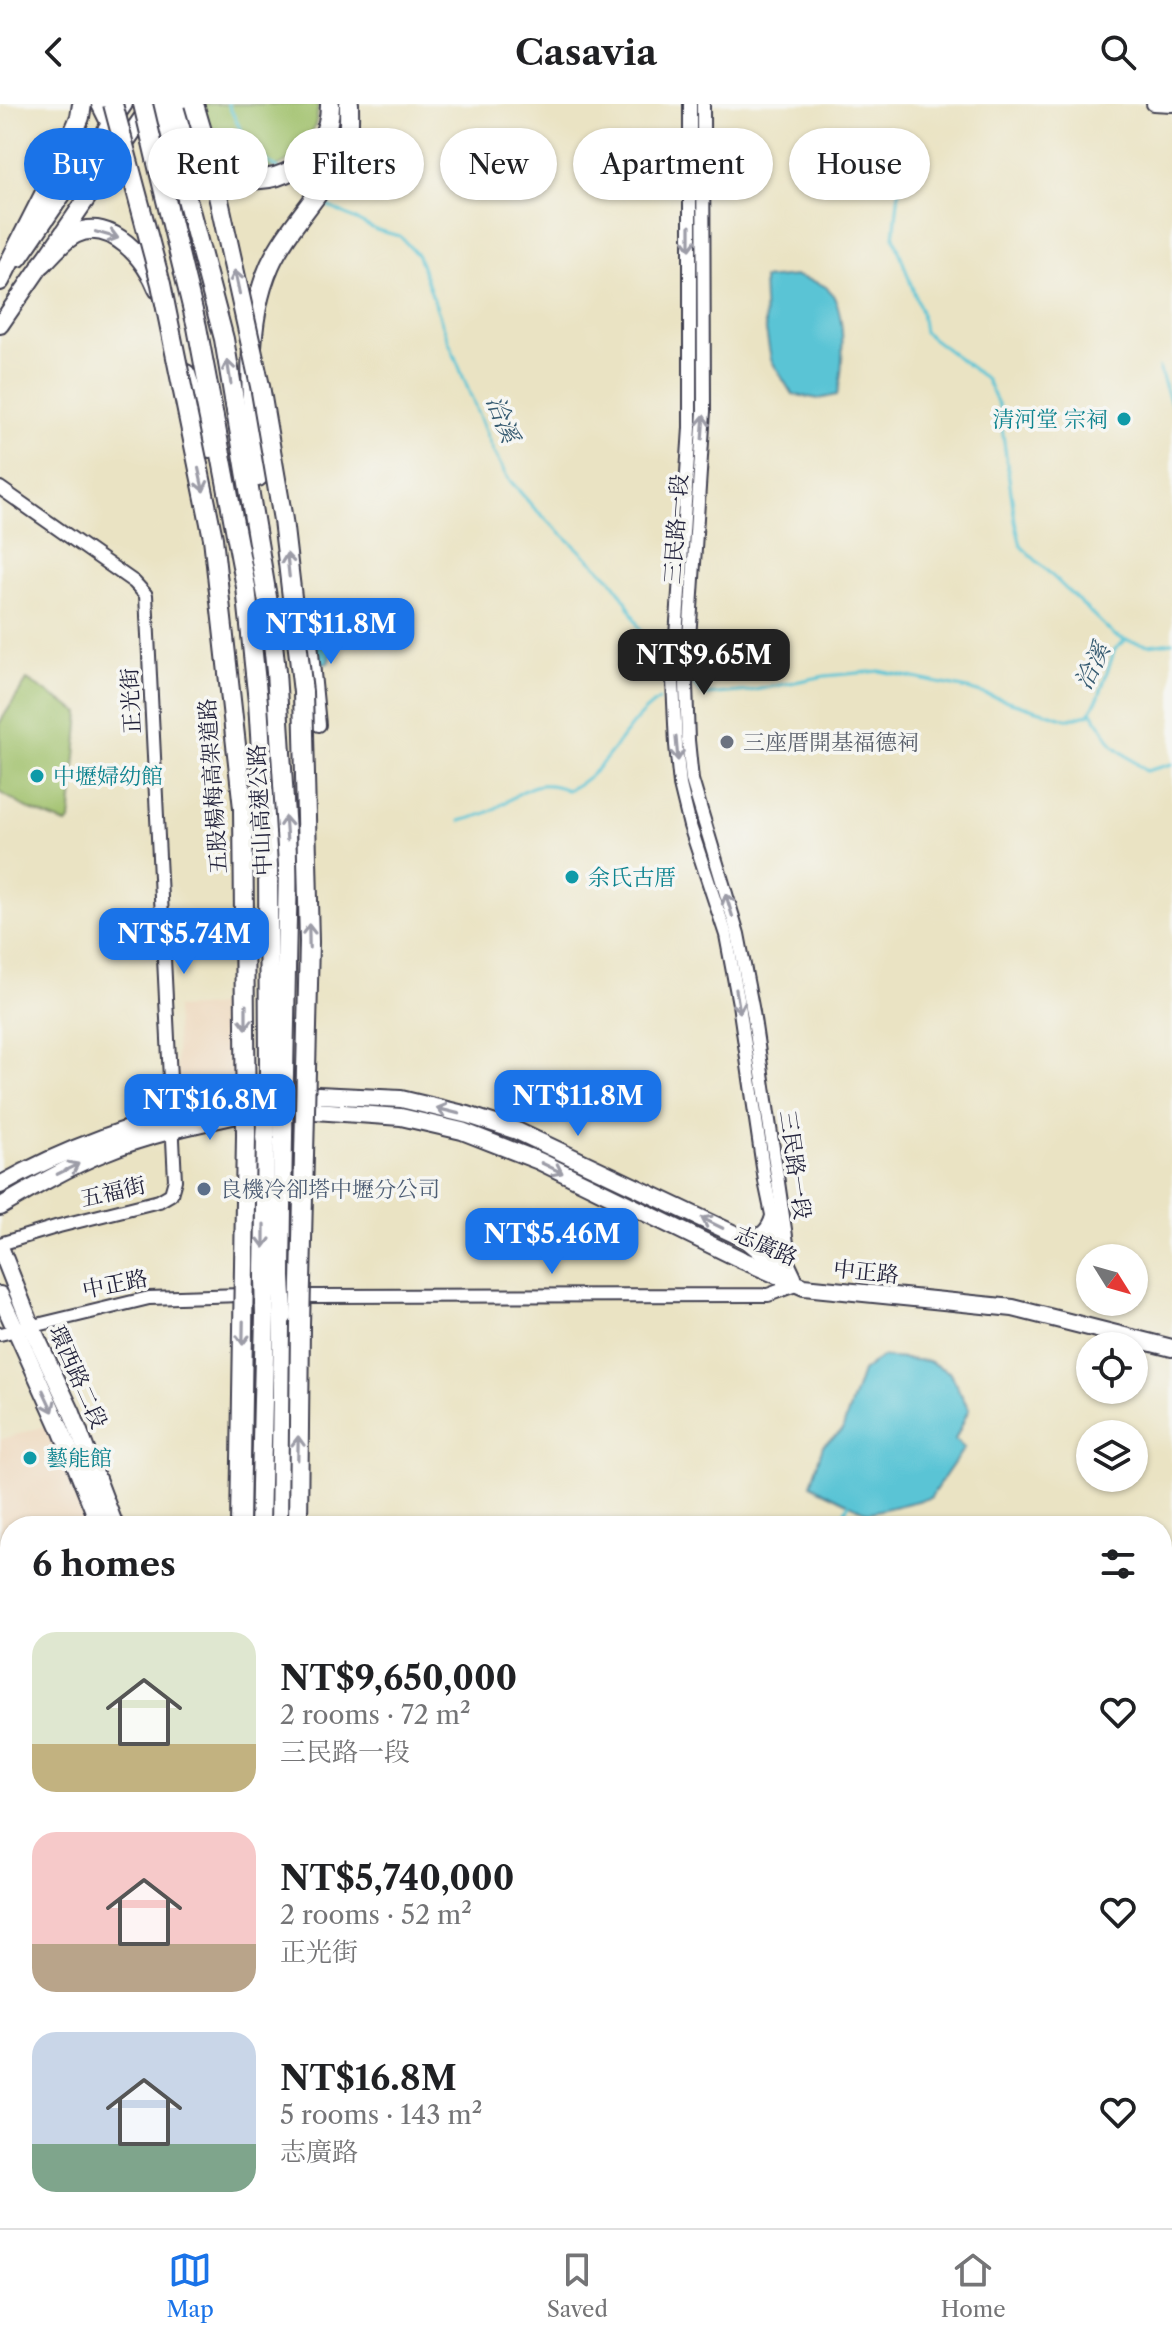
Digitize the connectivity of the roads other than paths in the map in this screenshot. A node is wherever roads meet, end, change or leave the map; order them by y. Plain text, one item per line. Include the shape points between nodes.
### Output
1 (82, 104) edge
2 (101, 104) edge
3 (124, 104) edge
4 (143, 104) edge
5 (152, 104) edge
6 (162, 104) edge
7 (176, 104) edge
8 (194, 104) edge
9 (330, 104) edge
10 (349, 104) edge
11 (690, 104) edge
12 (703, 104) edge
13 (1153, 104) edge
14 (1172, 105) edge
15 (112, 113) edge
16 (175, 128) edge
17 (180, 128) edge
18 (132, 131) edge
19 (268, 179) edge
20 (132, 187) edge
21 (85, 200) edge
22 (195, 200) edge
23 (42, 264) junction
24 (0, 281) edge
25 (0, 288) edge
26 (162, 299) junction
27 (0, 325) edge
28 (0, 488) edge
29 (246, 587) junction
30 (308, 611) dead end
31 (270, 615) junction
32 (673, 681) junction
33 (686, 685) junction
34 (319, 725) dead end
35 (277, 1073) junction
36 (233, 1108) dead end
37 (172, 1122) junction
38 (0, 1185) edge
39 (0, 1207) edge
40 (772, 1216) junction
41 (747, 1240) junction
42 (0, 1245) edge
43 (798, 1284) junction
44 (0, 1295) edge
45 (241, 1295) dead end
46 (312, 1296) dead end
47 (274, 1315) junction
48 (16, 1331) edge
49 (1172, 1348) edge
50 (96, 1516) edge
51 (111, 1516) edge
52 (240, 1516) edge
53 (261, 1516) edge
54 (280, 1516) edge
55 (298, 1516) edge

1 - 24 highway via 64,155
2 - 15 highway
3 - 15 main road
4 - 29 highway, 中山高速公路, bridge via 197,327
5 - 18 main road
6 - 16 highway, 中山高速公路
7 - 17 highway
55 -> 8 highway, bridge via 309,942 303,692 283,520 260,386
9 - 19 highway via 323,140 309,159
10 - 31 highway via 348,139 282,242 256,310 251,396
11 -> 32 street, 三民路一段 via 690,428
33 -> 12 street, 三民路一段 via 704,411
13 - 14 street
15 - 25 main road
15 -> 52 highway, 五股楊梅高架道路, bridge via 161,284 213,538 243,808 246,1135
20 - 26 highway
21 - 23 main road
31 -> 22 highway, 中山高速公路 via 224,339
23 -> 26 highway via 74,234 107,233 125,241 139,257
23 - 27 main road
26 - 29 highway via 212,455
28 - 37 street, 正光街 via 146,595
29 - 35 highway, 中山高速公路 via 258,702
30 - 34 street
35 -> 31 highway, 中山高速公路 via 288,865
32 - 33 street
32 -> 40 street, 三民路一段 via 680,785 726,935
43 -> 33 street, 三民路一段 via 785,1242 738,934 692,780
35 - 47 highway, 中山高速公路, bridge
36 - 37 main road
37 - 38 main road via 110,1133
39 -> 37 main road via 66,1169
37 - 42 street, 五福街 via 171,1194
40 - 41 street via 762,1235
40 - 43 street, 三民路一段
41 - 43 main road, 志廣路
41 -> 43 main road, 志廣路 via 517,1131 468,1115 401,1099 316,1103 462,1131 539,1161
42 - 48 main road, 環西路二段
43 - 46 street, 中正路 via 768,1295
43 - 49 main road, 中正路 via 1013,1308
44 - 48 main road, 環西路二段
45 - 48 street, 中正路 via 149,1298
47 - 53 highway, 中山高速公路
47 - 54 highway, 中山高速公路
48 -> 50 main road, 環西路二段
48 - 51 main road, 環西路二段 via 72,1413

